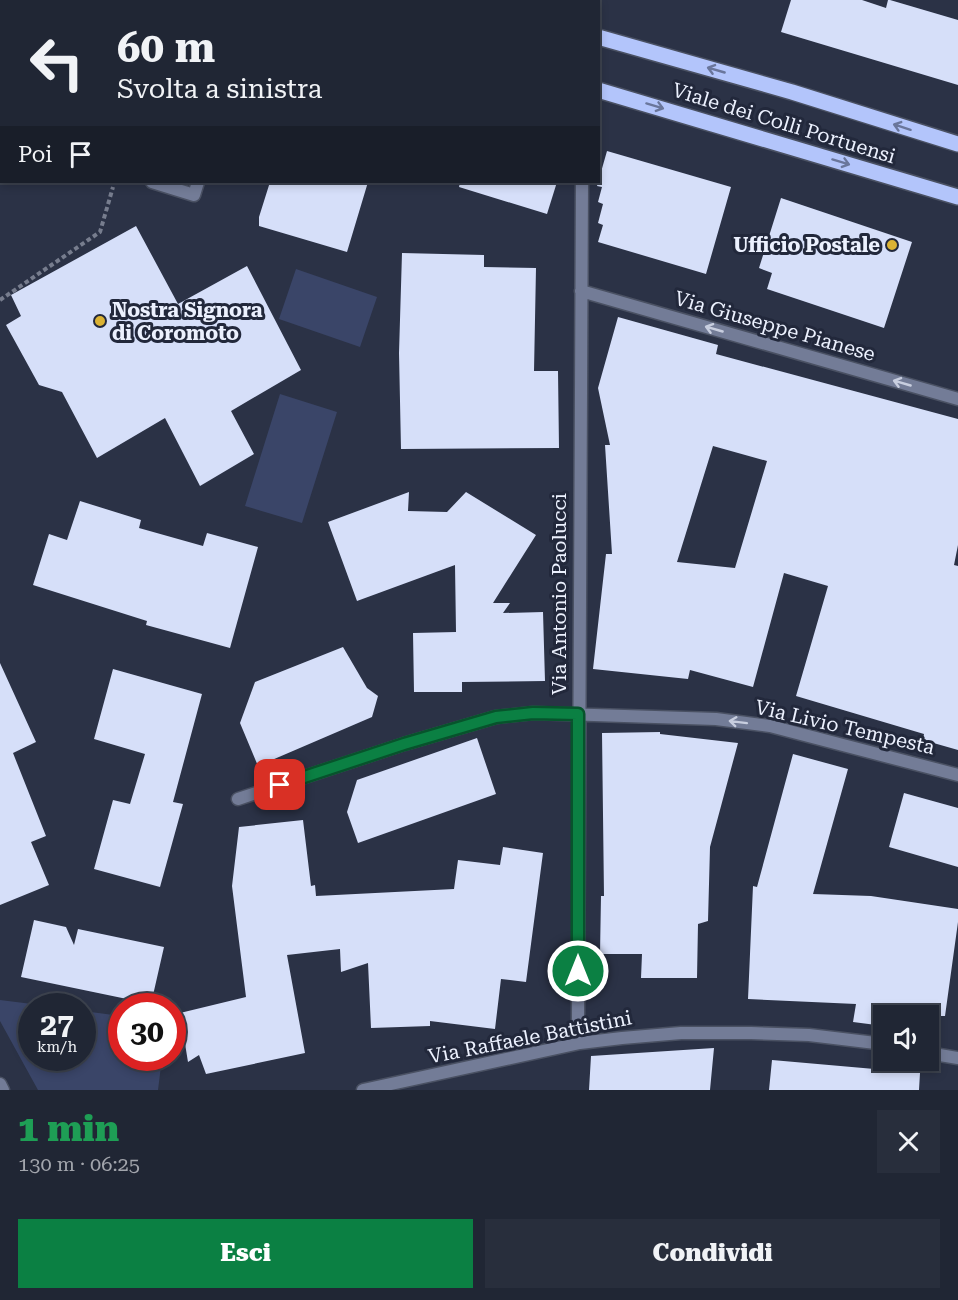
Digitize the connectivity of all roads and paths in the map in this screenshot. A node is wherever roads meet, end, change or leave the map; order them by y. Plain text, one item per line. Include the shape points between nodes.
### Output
1 (600, 38) edge
2 (600, 91) edge
3 (958, 144) edge
4 (155, 183) edge
5 (198, 183) edge
6 (582, 183) edge
7 (113, 187) dead end
8 (958, 197) edge
9 (581, 291) junction
10 (0, 300) edge
11 (958, 399) edge
12 (578, 714) junction
13 (958, 775) edge
14 (238, 799) dead end
15 (873, 1043) edge
16 (580, 1044) junction
17 (939, 1055) edge
18 (958, 1058) edge
19 (0, 1084) edge
20 (3, 1090) edge
21 (363, 1090) edge

3 -> 1 main road, Viale dei Colli Portuensi
2 -> 8 main road, Viale dei Colli Portuensi
4 - 5 street via 194,195
6 - 9 street, Via Antonio Paolucci
7 - 10 path via 100,232
11 -> 9 street, Via Giuseppe Pianese
9 - 12 street, Via Antonio Paolucci
13 -> 12 street, Via Livio Tempesta via 770,726 716,719
12 - 14 street, Via Livio Tempesta via 496,717
12 - 16 street, Via Antonio Paolucci
15 - 16 street, Via Raffaele Battistini via 809,1035 718,1032
16 - 21 street, Via Raffaele Battistini
17 - 18 street
19 - 20 street

